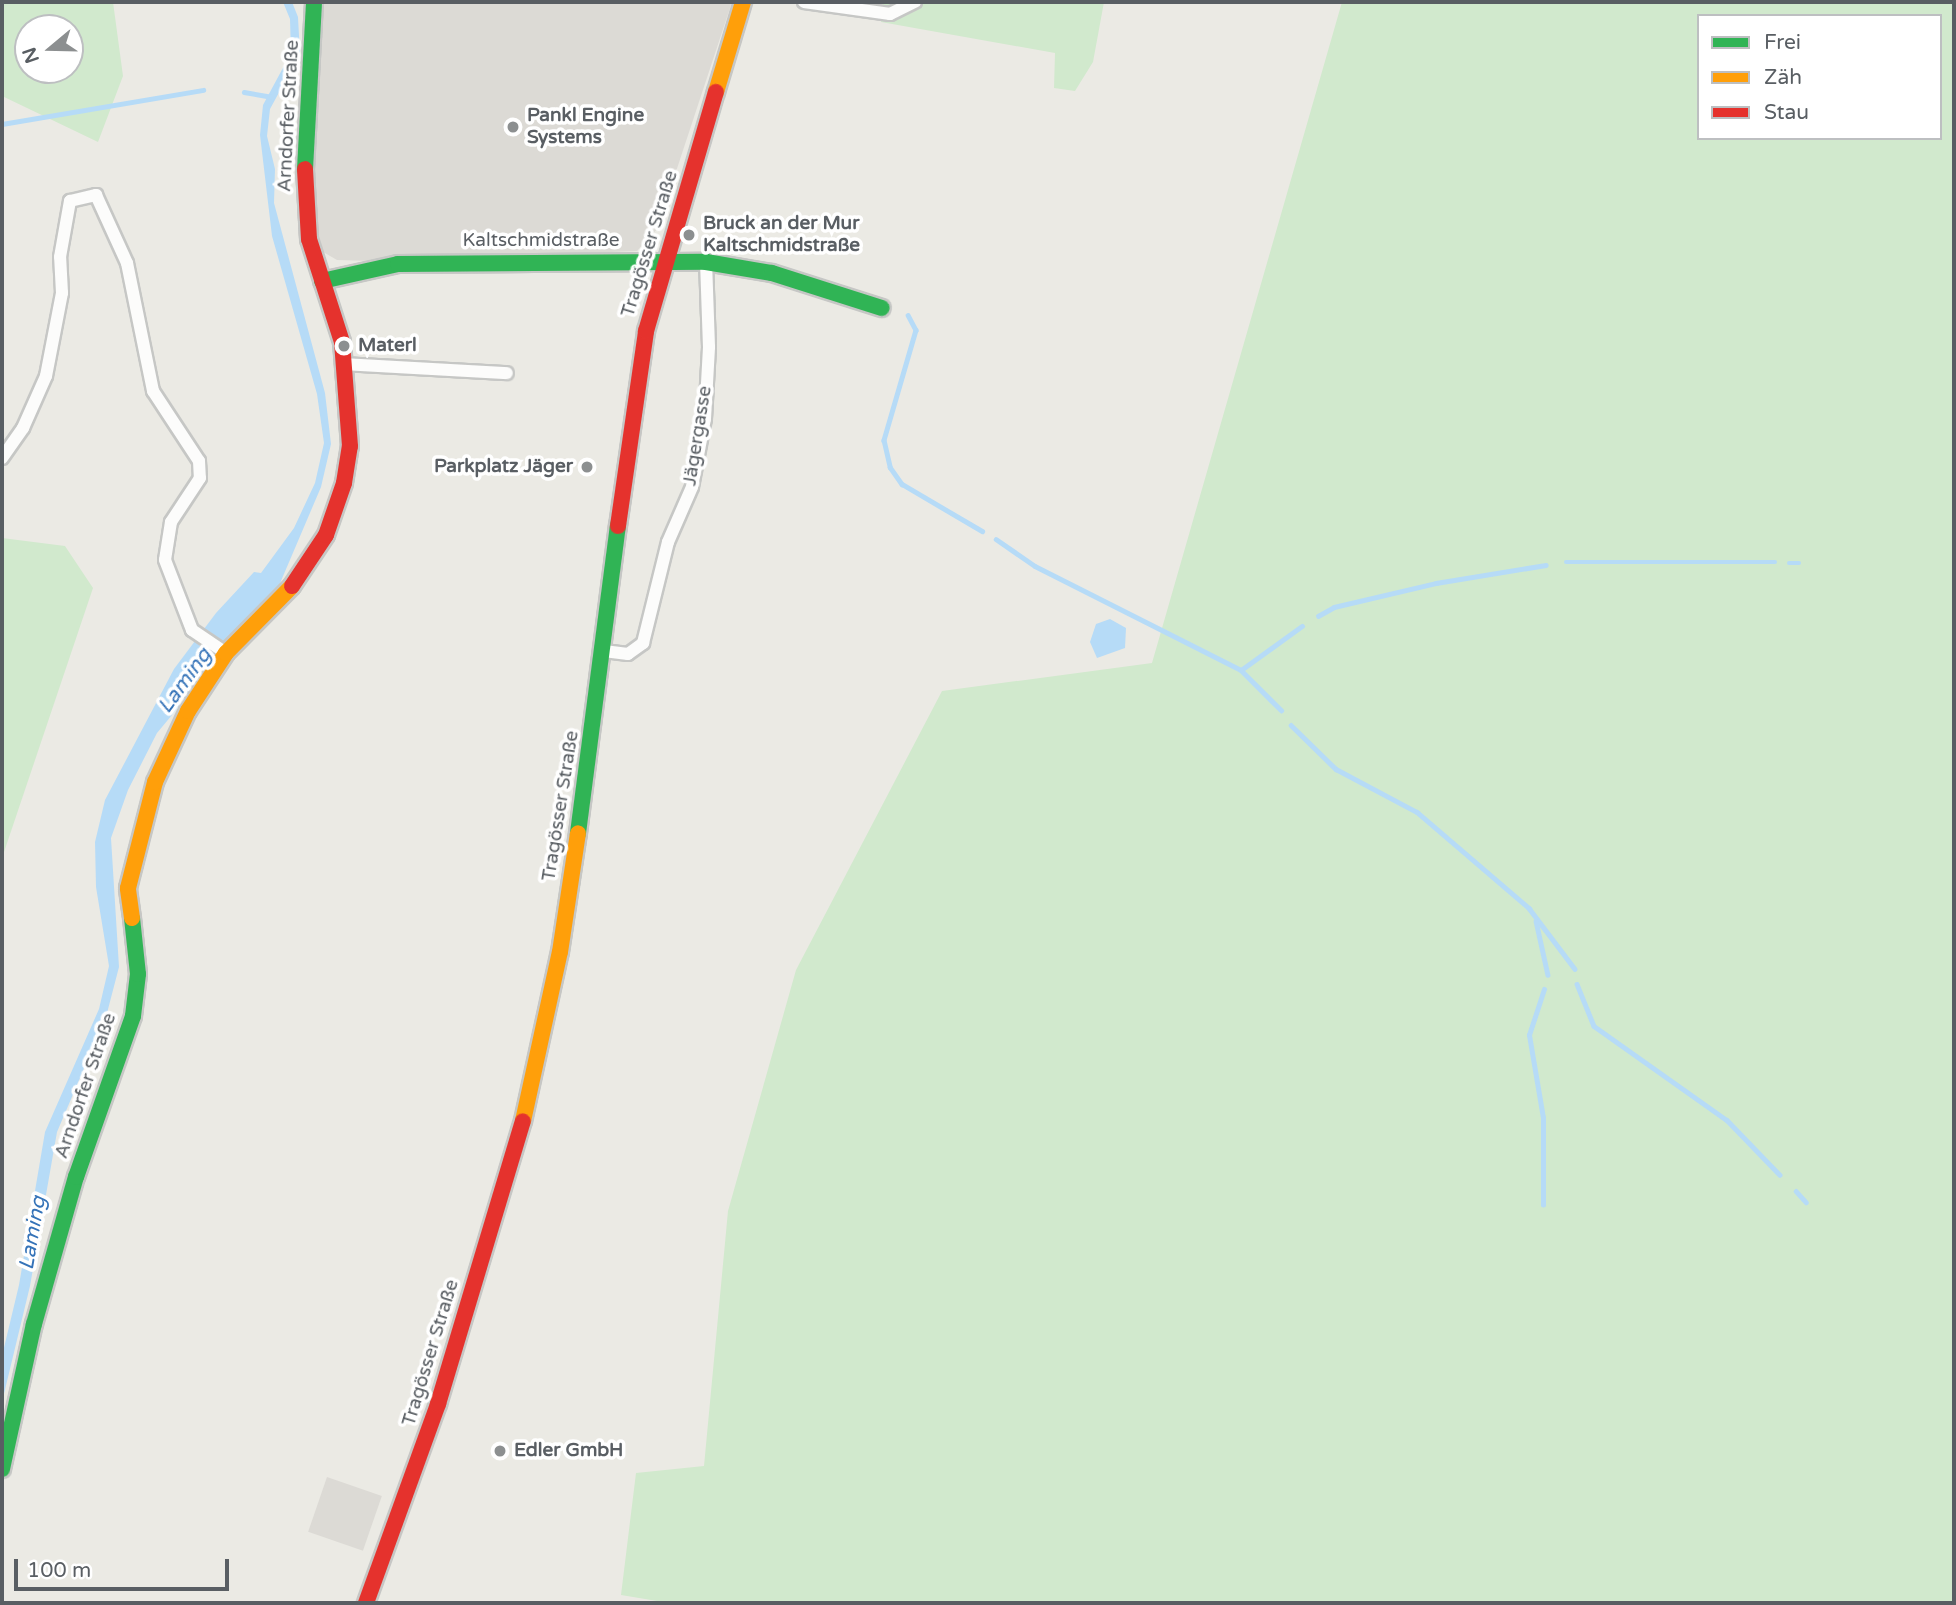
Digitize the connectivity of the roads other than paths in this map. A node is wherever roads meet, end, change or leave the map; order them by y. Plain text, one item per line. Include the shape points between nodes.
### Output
1 (314, 2) edge
2 (743, 2) edge
3 (804, 2) edge
4 (915, 2) edge
5 (665, 261) junction
6 (706, 262) junction
7 (322, 281) junction
8 (882, 308) dead end
9 (344, 364) junction
10 (507, 373) dead end
11 (2, 458) edge
12 (604, 651) junction
13 (226, 653) junction
14 (2, 1469) edge
15 (366, 1603) edge

1 - 7 street, Arndorfer Straße via 304,187 309,239
2 - 5 street, Tragösser Straße
3 - 4 street via 890,14
5 - 6 street, Kaltschmidstraße
5 - 7 street, Kaltschmidstraße via 398,264
5 - 12 street, Tragösser Straße via 646,331
6 - 8 street, Kaltschmidstraße via 772,273
6 - 12 street, Jägergasse via 708,371 692,487 668,542 643,643 628,654
7 - 9 street, Arndorfer Straße via 342,342
9 - 10 street
9 - 13 street, Arndorfer Straße via 350,446 344,483 326,535 299,578
11 - 13 street via 23,428 47,376 62,293 61,246 70,201 96,195 127,263 153,391 199,461 200,478 171,522 166,560 192,630
12 - 15 street, Tragösser Straße via 560,951 519,1138 438,1405
13 - 14 street, Arndorfer Straße via 188,711 155,782 138,838 128,888 138,974 133,1016 76,1177 34,1324

